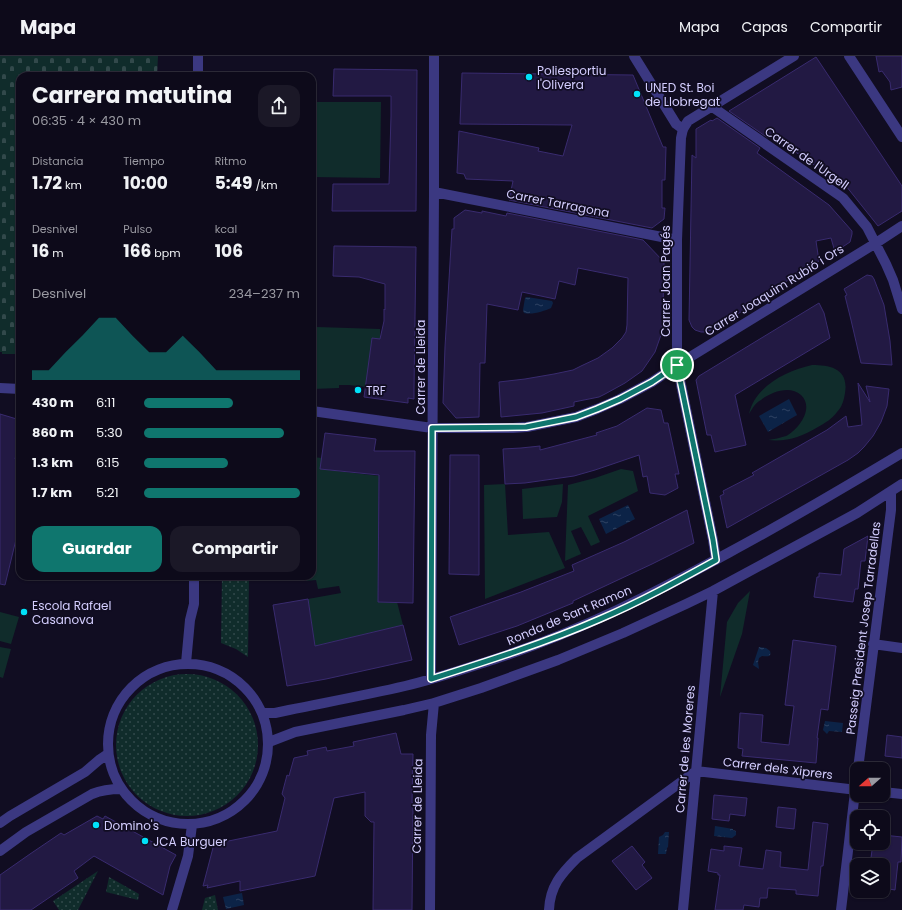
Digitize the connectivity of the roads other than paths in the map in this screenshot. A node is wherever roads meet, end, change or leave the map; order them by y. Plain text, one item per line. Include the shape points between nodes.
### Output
1 (198, 56) edge
2 (434, 56) edge
3 (634, 56) edge
4 (794, 56) edge
5 (849, 56) edge
6 (198, 72) edge
7 (712, 106) junction
8 (685, 125) junction
9 (902, 137) edge
10 (434, 192) junction
11 (902, 226) edge
12 (677, 240) junction
13 (876, 243) junction
14 (902, 309) edge
15 (677, 365) junction
16 (0, 388) edge
17 (16, 389) edge
18 (316, 412) edge
19 (432, 428) junction
20 (902, 453) edge
21 (902, 484) edge
22 (891, 491) junction
23 (716, 560) junction
24 (194, 580) edge
25 (713, 591) junction
26 (873, 644) junction
27 (902, 648) edge
28 (186, 664) junction
29 (431, 679) junction
30 (434, 703) junction
31 (262, 713) junction
32 (269, 742) junction
33 (108, 754) junction
34 (859, 762) edge
35 (696, 771) junction
36 (121, 789) junction
37 (850, 789) edge
38 (890, 793) edge
39 (902, 794) edge
40 (854, 802) edge
41 (0, 823) edge
42 (192, 825) junction
43 (0, 851) edge
44 (172, 910) edge
45 (430, 910) edge
46 (549, 910) edge
47 (683, 910) edge
48 (841, 910) edge

1 - 6 street
2 - 10 street, Carrer de Lleida
3 - 8 street via 676,124
4 - 7 street
5 - 9 street
7 - 8 street
7 - 13 street, Carrer de l'Urgell via 842,198 867,227
8 - 12 street, Carrer Joan Pagés via 681,138
10 - 12 street, Carrer Tarragona
10 - 19 street, Carrer de Lleida
11 - 13 street, Carrer Joaquim Rubió i Ors
12 - 15 street, Carrer Joan Pagés
13 - 14 street, Carrer de l'Urgell via 893,280
13 - 15 street, Carrer Joaquim Rubió i Ors
15 - 19 street, Carrer Joaquim Rubió i Ors via 620,399 576,417 526,427
15 - 23 street, Carrer Joan Pagés
16 - 17 street
18 - 19 street, Carrer Joaquim Rubió i Ors
19 - 29 street, Carrer de Lleida
20 - 23 street, Ronda de Sant Ramon
21 - 22 street
22 - 25 street via 857,513
22 - 26 street, Passeig President Josep Tarradellas via 891,510
23 - 29 street, Ronda de Sant Ramon via 600,619 499,658
24 - 28 street via 194,604
25 - 30 street via 558,660
25 - 35 street, Carrer de les Moreres
26 - 27 street
26 - 34 street, Passeig President Josep Tarradellas
28 - 31 street via 205,665 232,676 253,696
28 - 33 street via 170,665 156,670 130,688 113,715 109,730
29 - 31 street, Ronda de Sant Ramon via 275,713
30 - 32 street via 295,732
30 - 45 street, Carrer de Lleida via 431,735
31 - 32 street
32 - 42 street via 262,775 257,786 243,803 224,816
33 - 36 street via 112,772
33 - 41 street via 86,772
35 - 37 street, Carrer dels Xiprers
35 - 46 street via 564,870 551,893
35 - 47 street, Carrer de les Moreres
36 - 42 street via 134,804 152,816 171,823
36 - 43 street via 101,790 92,794 26,832
38 - 39 street
40 - 48 street
42 - 44 street via 188,856

